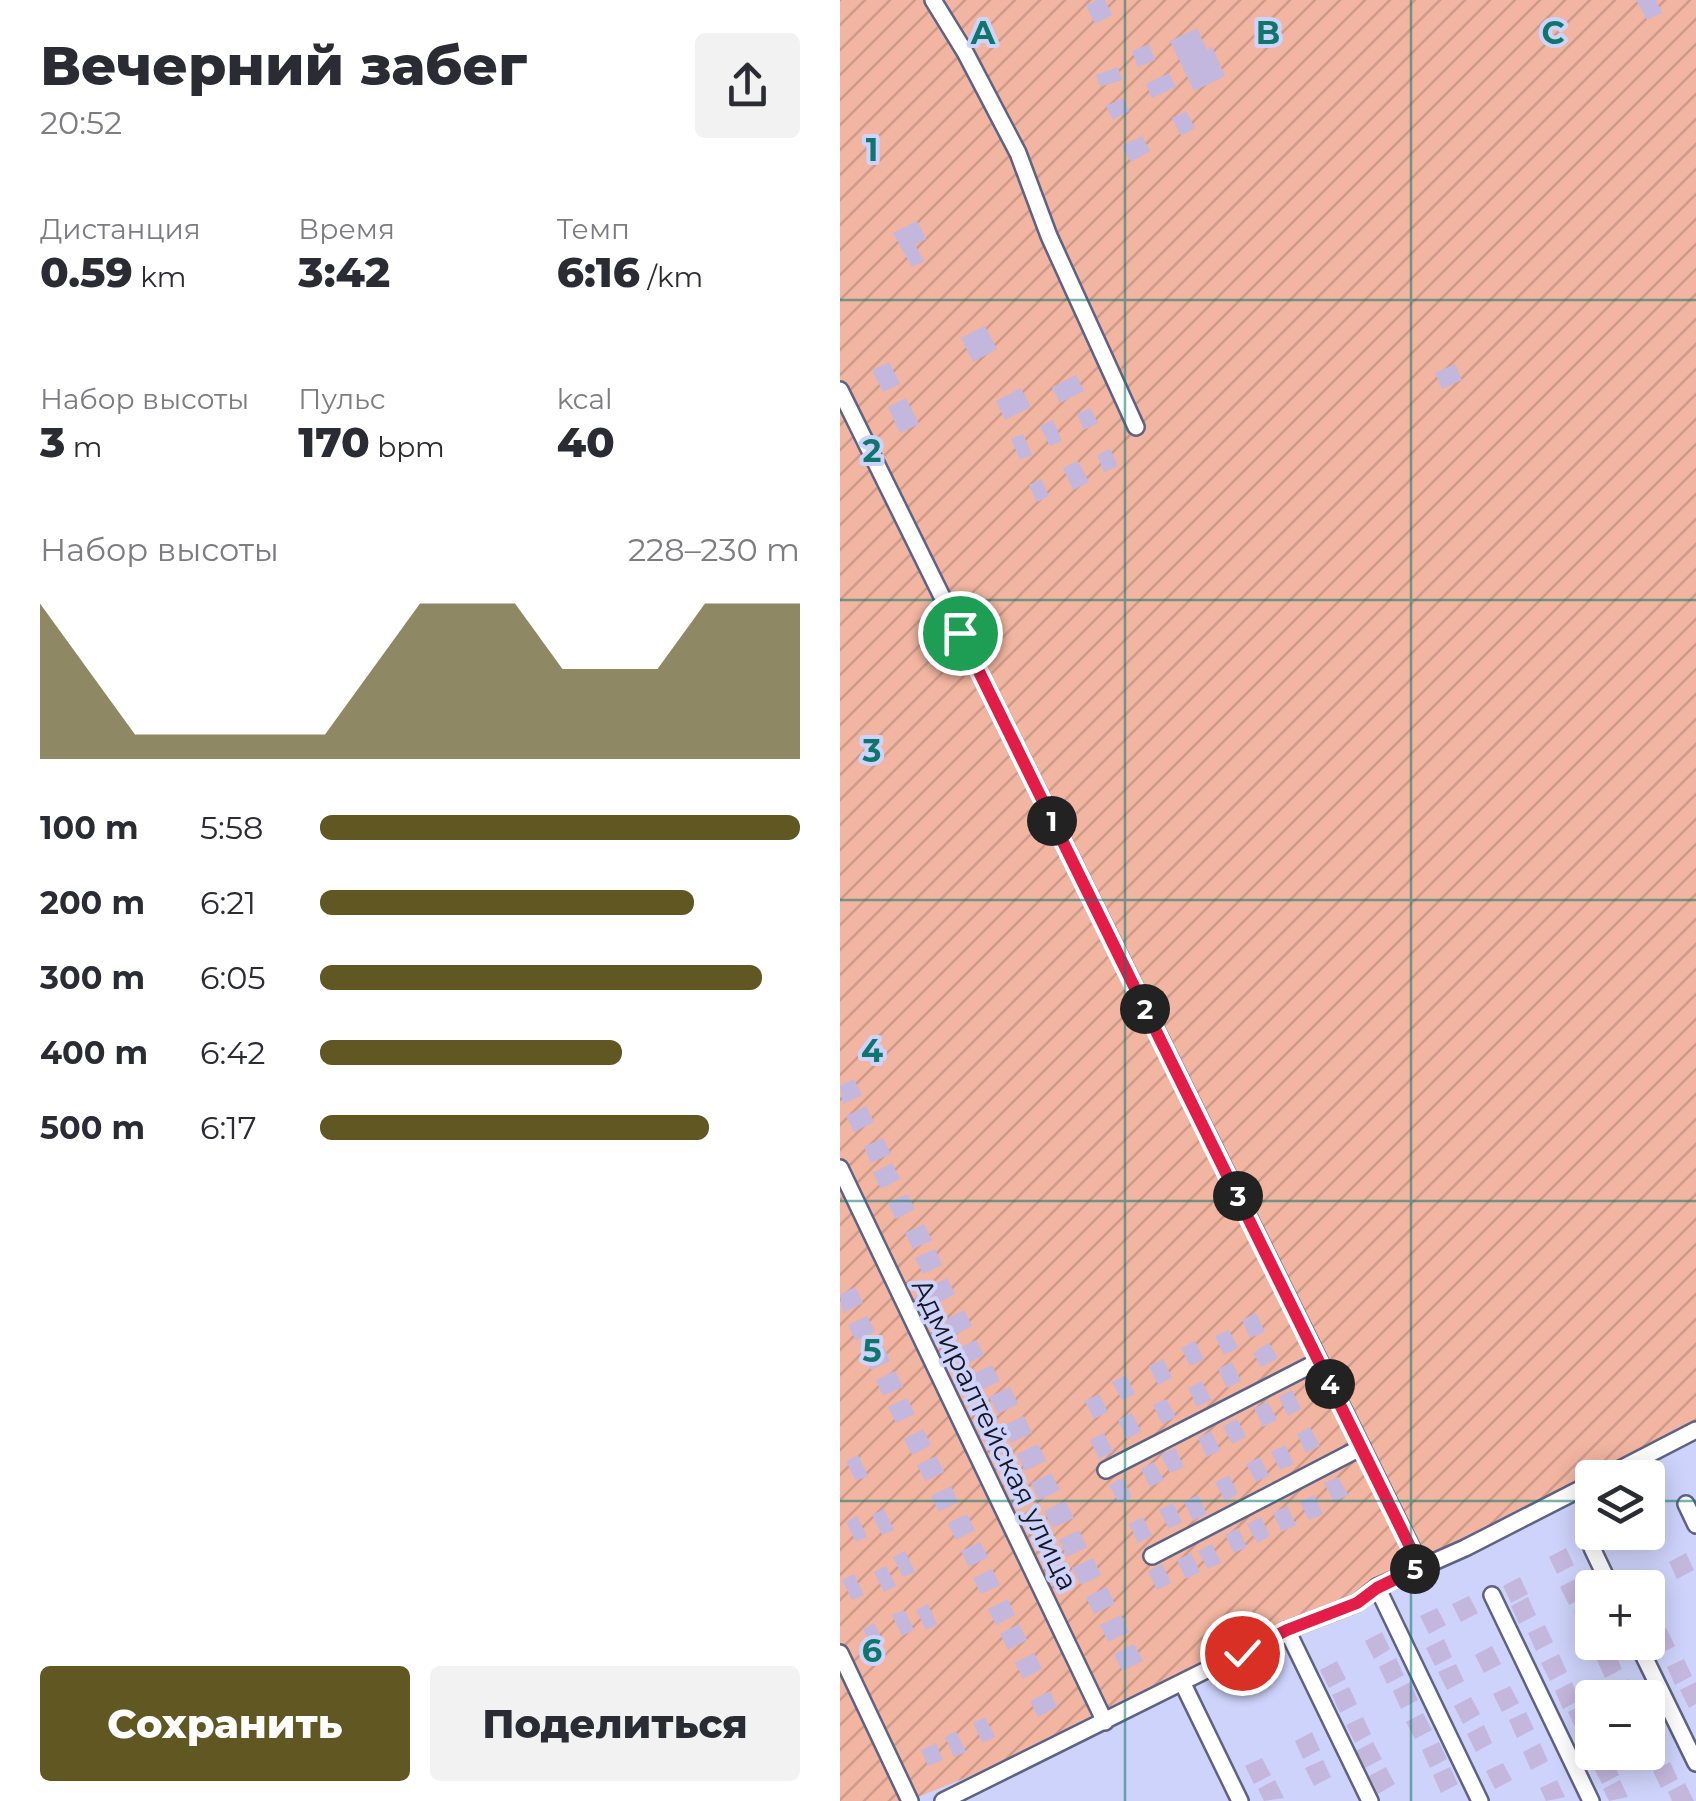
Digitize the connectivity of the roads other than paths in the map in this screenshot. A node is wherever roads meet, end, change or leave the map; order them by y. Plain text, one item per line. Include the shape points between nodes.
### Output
1 (932, 0) edge
2 (840, 390) edge
3 (1136, 427) dead end
4 (840, 1168) edge
5 (1319, 1361) junction
6 (1696, 1430) edge
7 (1362, 1447) junction
8 (1638, 1460) edge
9 (1106, 1470) dead end
10 (1575, 1491) edge
11 (1686, 1504) dead end
12 (1696, 1524) edge
13 (1152, 1556) dead end
14 (1420, 1567) junction
15 (1377, 1588) junction
16 (1492, 1595) dead end
17 (1287, 1630) junction
18 (840, 1653) edge
19 (1647, 1660) edge
20 (1182, 1684) junction
21 (1104, 1722) junction
22 (1696, 1764) edge
23 (910, 1801) edge
24 (943, 1801) edge
25 (1240, 1801) edge
26 (1370, 1801) edge
27 (1480, 1801) edge
28 (1591, 1801) edge

1 - 3 street via 1018,153 1048,236
2 - 5 street
4 - 21 street, Адмиралтейская улица
5 - 7 street
5 - 9 street
6 - 8 street
7 - 13 street
7 - 14 street
10 - 14 street
11 - 12 street
14 - 15 street
15 - 17 street via 1357,1603
15 - 27 street
16 - 28 street
17 - 20 street
17 - 26 street
18 - 23 street
19 - 22 street
20 - 21 street
20 - 25 street
21 - 24 street

